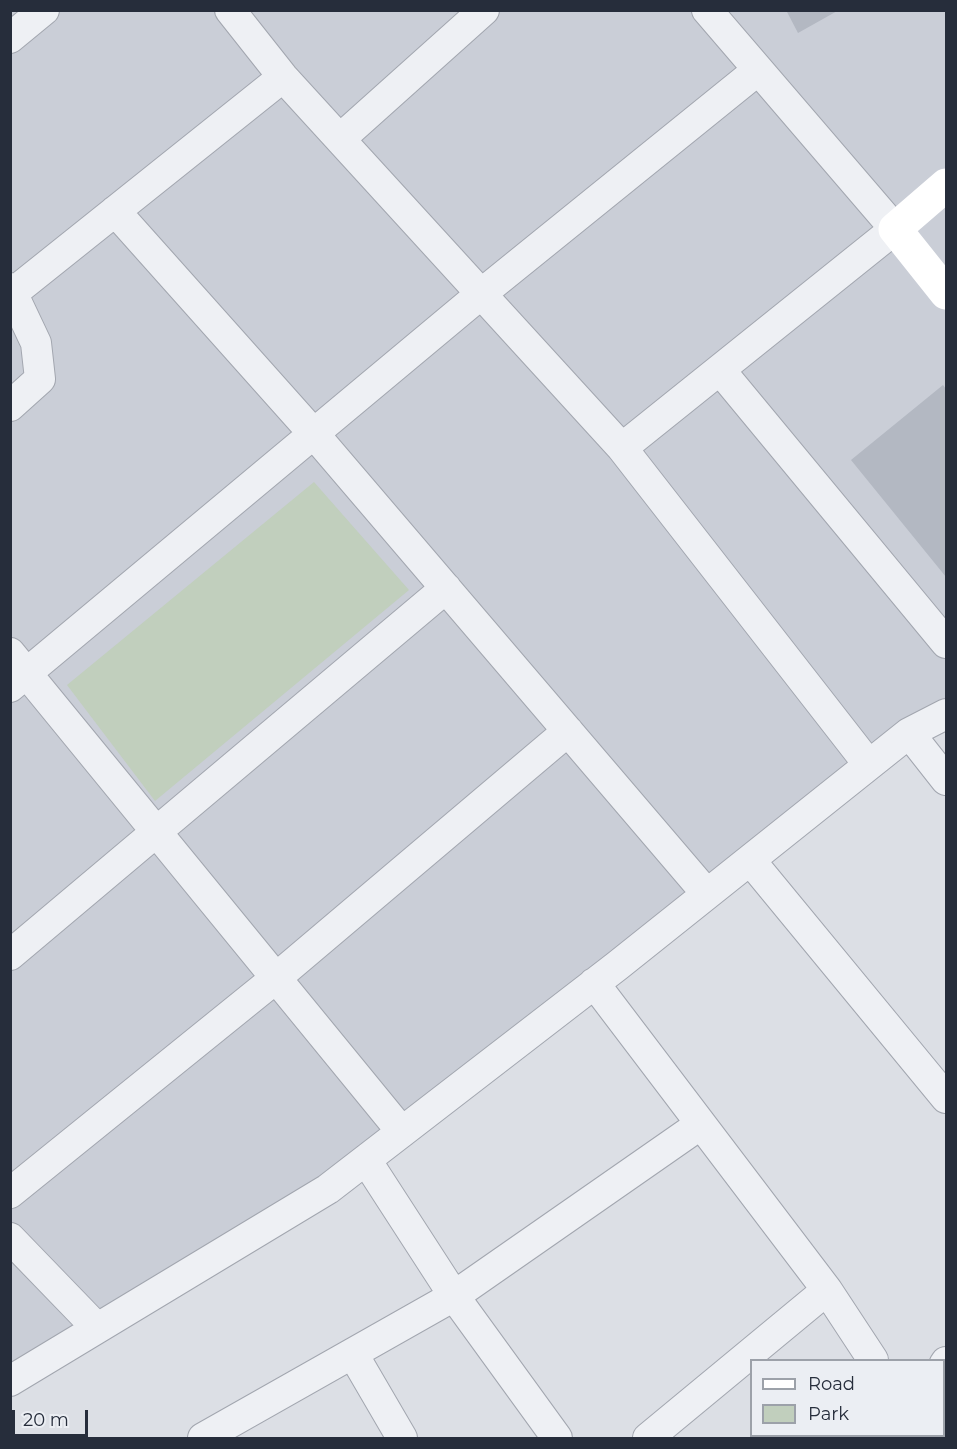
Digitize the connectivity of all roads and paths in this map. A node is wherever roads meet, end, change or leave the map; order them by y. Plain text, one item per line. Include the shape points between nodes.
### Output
1 (44, 10) edge
2 (230, 10) edge
3 (484, 10) edge
4 (707, 10) edge
5 (10, 38) edge
6 (758, 70) junction
7 (283, 77) junction
8 (340, 139) junction
9 (946, 185) edge
10 (115, 211) junction
11 (895, 229) junction
12 (12, 290) edge
13 (946, 293) edge
14 (482, 294) junction
15 (720, 370) junction
16 (10, 406) edge
17 (314, 434) junction
18 (622, 448) junction
19 (446, 588) junction
20 (946, 643) edge
21 (16, 671) edge
22 (946, 714) edge
23 (568, 731) junction
24 (909, 733) junction
25 (869, 765) junction
26 (946, 780) edge
27 (155, 831) junction
28 (750, 860) junction
29 (707, 894) junction
30 (10, 955) edge
31 (276, 978) junction
32 (594, 983) junction
33 (946, 1098) edge
34 (701, 1124) junction
35 (402, 1132) junction
36 (366, 1160) junction
37 (10, 1193) edge
38 (10, 1238) edge
39 (826, 1290) junction
40 (454, 1296) junction
41 (97, 1328) junction
42 (352, 1354) junction
43 (872, 1359) edge
44 (10, 1381) edge
45 (203, 1438) edge
46 (402, 1438) edge
47 (557, 1438) edge
48 (648, 1438) edge

1 - 5 street
2 - 7 street
3 - 8 street
4 - 6 street
6 - 11 street
6 - 14 street
7 - 8 street
7 - 10 street
8 - 14 street
9 - 11 street
10 - 12 street
10 - 17 street
11 - 13 street
11 - 15 street
12 - 16 street via 36,342 40,379
14 - 17 street
14 - 18 street
15 - 18 street
15 - 20 street
17 - 19 street
17 - 21 street
18 - 25 street
19 - 23 street
19 - 27 street
21 - 27 street
22 - 24 street
23 - 29 street
23 - 31 street
24 - 25 street
24 - 26 street
25 - 28 street
27 - 30 street
27 - 31 street
28 - 29 street
28 - 33 street
29 - 32 street
31 - 35 street
31 - 37 street
32 - 34 street
32 - 35 street
34 - 39 street
34 - 40 street
35 - 36 street
36 - 40 street
36 - 41 street via 328,1189
38 - 41 street
39 - 43 street
39 - 48 street
40 - 42 street
40 - 47 street
41 - 44 street
42 - 45 street
42 - 46 street

